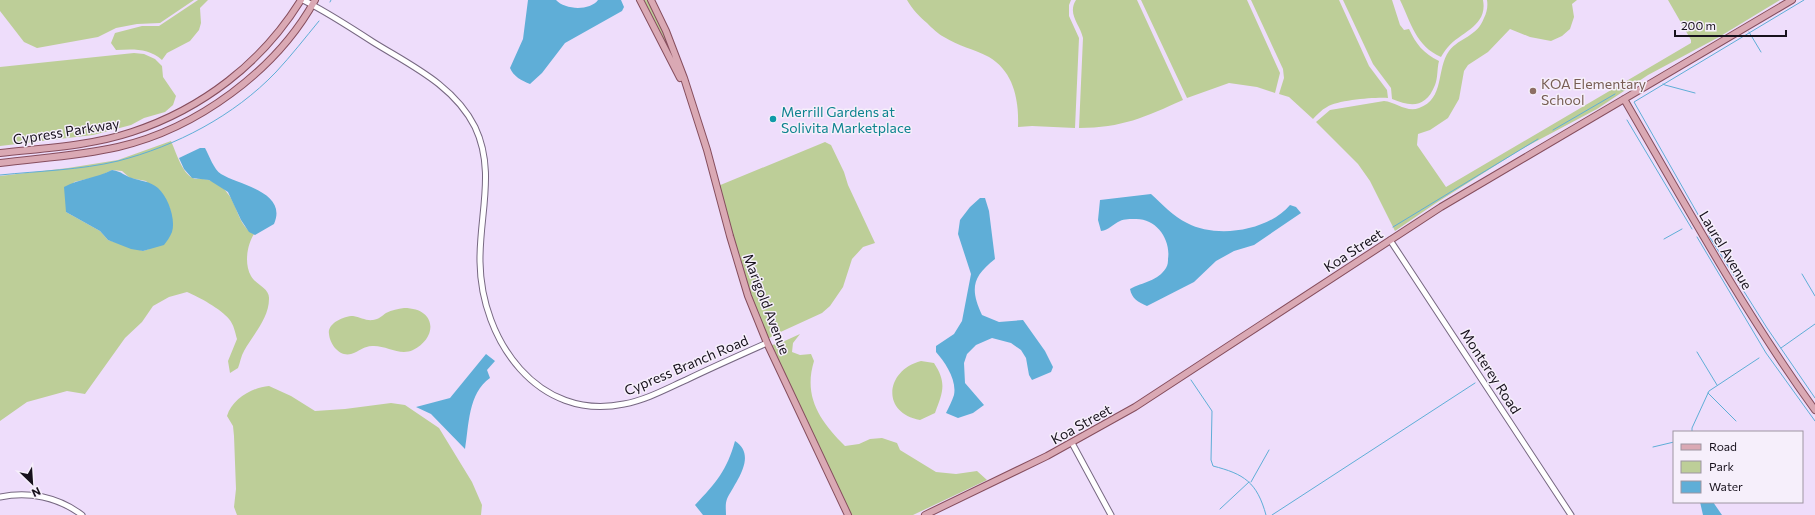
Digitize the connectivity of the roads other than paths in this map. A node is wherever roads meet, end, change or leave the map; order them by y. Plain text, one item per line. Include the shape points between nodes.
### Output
1 (302, 0) edge
2 (640, 0) edge
3 (651, 0) edge
4 (1792, 0) edge
5 (313, 2) edge
6 (688, 92) junction
7 (1624, 99) junction
8 (0, 153) edge
9 (0, 163) edge
10 (1390, 240) junction
11 (767, 343) junction
12 (1815, 410) edge
13 (1072, 443) junction
14 (0, 497) edge
15 (82, 515) edge
16 (848, 515) edge
17 (925, 515) edge
18 (1111, 515) edge
19 (1571, 515) edge

1 - 5 street, Cypress Branch Road
1 - 8 main road, Cypress Parkway via 256,57 232,79 187,108 132,132 101,140
2 - 6 main road, Marigold Avenue
3 - 6 main road, Marigold Avenue via 671,42
4 - 7 main road, Koa Street
5 - 9 main road, Cypress Parkway via 293,32 258,71 205,111 174,127 118,147
5 - 11 street, Cypress Branch Road via 434,80 454,97 471,120 483,148 486,167 480,261 483,292 504,349 517,368 536,384 555,396 576,403 596,406 621,405 646,398
6 - 11 main road, Marigold Avenue via 744,284
7 - 10 main road, Koa Street
7 - 12 main road, Laurel Avenue via 1702,235 1769,343
10 - 13 main road, Koa Street via 1183,377
10 - 19 street, Monterey Road
11 - 16 main road, Marigold Avenue
13 - 17 main road, Koa Street
13 - 18 street
14 - 15 street via 20,494 46,497

